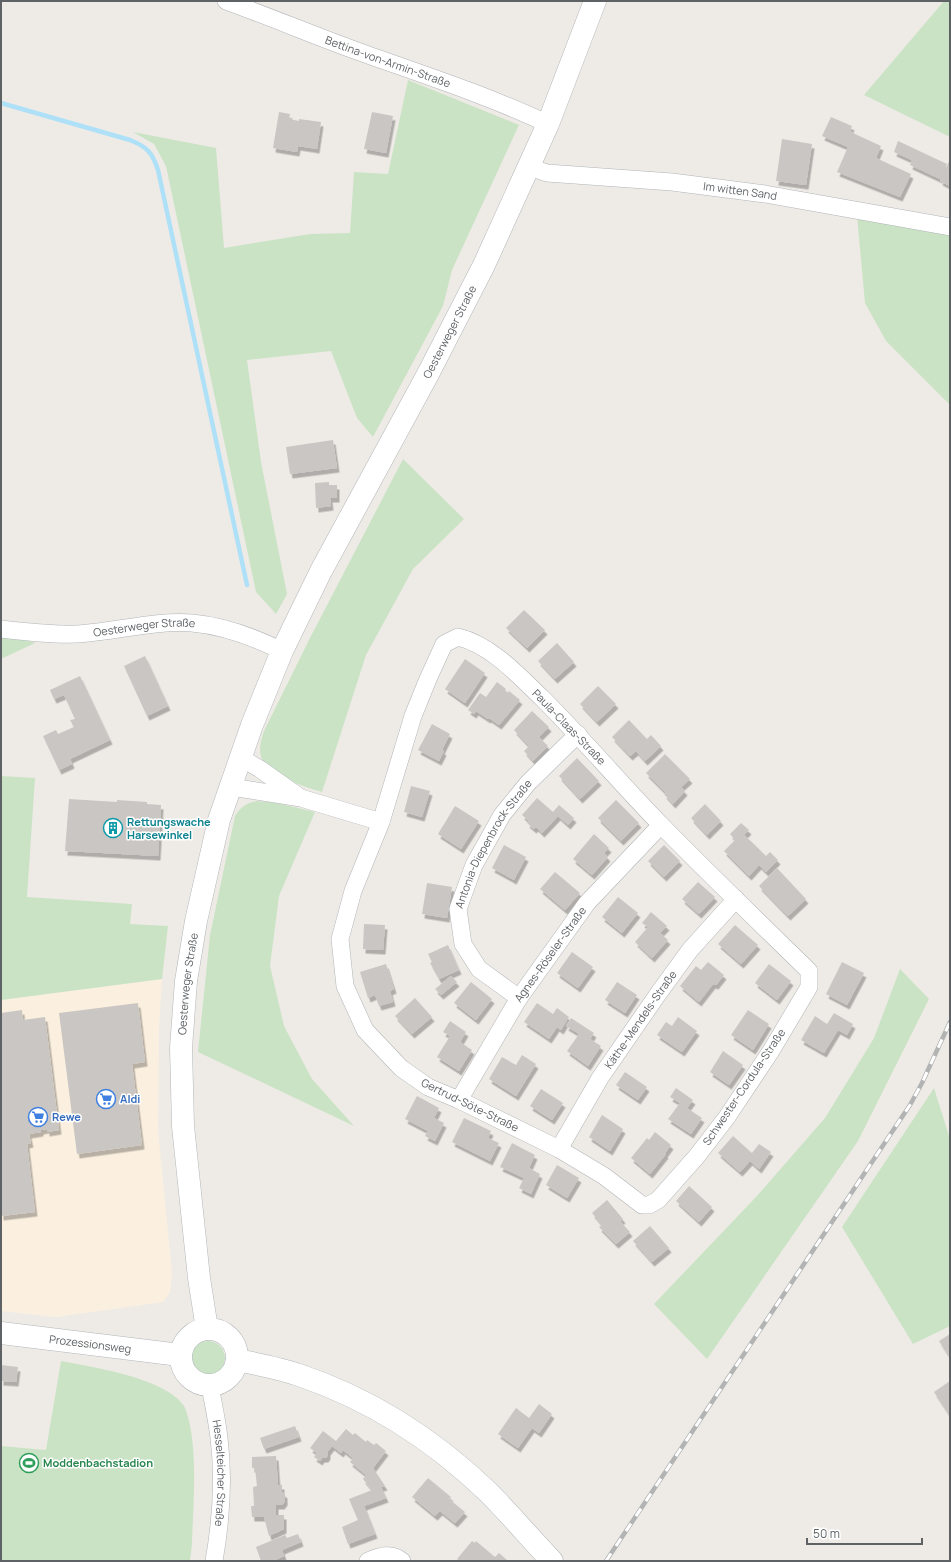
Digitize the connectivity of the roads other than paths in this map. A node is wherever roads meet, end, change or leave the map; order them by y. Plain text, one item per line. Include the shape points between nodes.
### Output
1 (226, 1) edge
2 (595, 1) edge
3 (548, 124) junction
4 (529, 167) junction
5 (950, 227) edge
6 (1, 629) edge
7 (282, 651) junction
8 (578, 734) junction
9 (241, 758) junction
10 (231, 787) junction
11 (302, 798) junction
12 (381, 822) junction
13 (662, 826) junction
14 (736, 899) junction
15 (810, 978) joint
16 (519, 998) junction
17 (459, 1100) junction
18 (559, 1149) junction
19 (649, 1205) joint
20 (207, 1329) junction
21 (1, 1333) edge
22 (180, 1354) junction
23 (237, 1360) junction
24 (210, 1386) junction
25 (214, 1561) edge
26 (368, 1561) edge
27 (402, 1561) edge
28 (552, 1561) edge

1 - 3 street, Bettina-von-Armin-Straße via 442,81
2 - 3 street, Oesterweger Straße
3 - 4 street, Oesterweger Straße
4 - 5 street, Im witten Sand via 547,173 672,182 765,194
4 - 7 street, Oesterweger Straße via 439,354 321,572
6 - 7 street, Oesterweger Straße via 78,634 154,624 192,623 232,630
7 - 9 street, Oesterweger Straße
8 - 12 street, Paula-Claas-Straße via 521,677 492,653 458,637 444,644 428,679 413,716
8 - 13 street, Paula-Claas-Straße
8 - 16 street, Antonia-Diepenbrock-Straße via 528,783 502,816 474,865 458,909 463,944 479,969
9 - 10 street, Oesterweger Straße
9 - 11 street
10 - 11 street
10 - 20 street, Oesterweger Straße via 214,839 196,921 186,981 181,1048 183,1126
11 - 12 street
12 - 17 street, Gertrud-Söte-Straße via 353,890 340,939 345,986 365,1030 401,1068 428,1087
13 - 14 street, Paula-Claas-Straße
13 - 16 street, Agnes-Röseler-Straße via 587,903
14 - 15 street, Paula-Claas-Straße via 809,971
14 - 18 street, Käthe-Mendels-Straße via 690,950 658,994 600,1078
15 - 19 street, Schwester-Cordula-Straße via 809,987 775,1045 727,1117 692,1162 658,1200
16 - 17 street, Agnes-Röseler-Straße
17 - 18 street, Gertrud-Söte-Straße
18 - 19 street, Gertrud-Söte-Straße via 604,1176 642,1205
20 - 22 street via 194,1333 185,1342
20 - 23 street via 219,1331 229,1338 235,1348
21 - 22 street, Prozessionsweg
22 - 24 street via 183,1370 194,1382
23 - 24 street via 232,1373 223,1382
23 - 28 street via 298,1374 347,1394 386,1414 422,1437 464,1470
24 - 25 street, Hesselteicher Straße via 219,1438 222,1480
26 - 27 street via 387,1555

